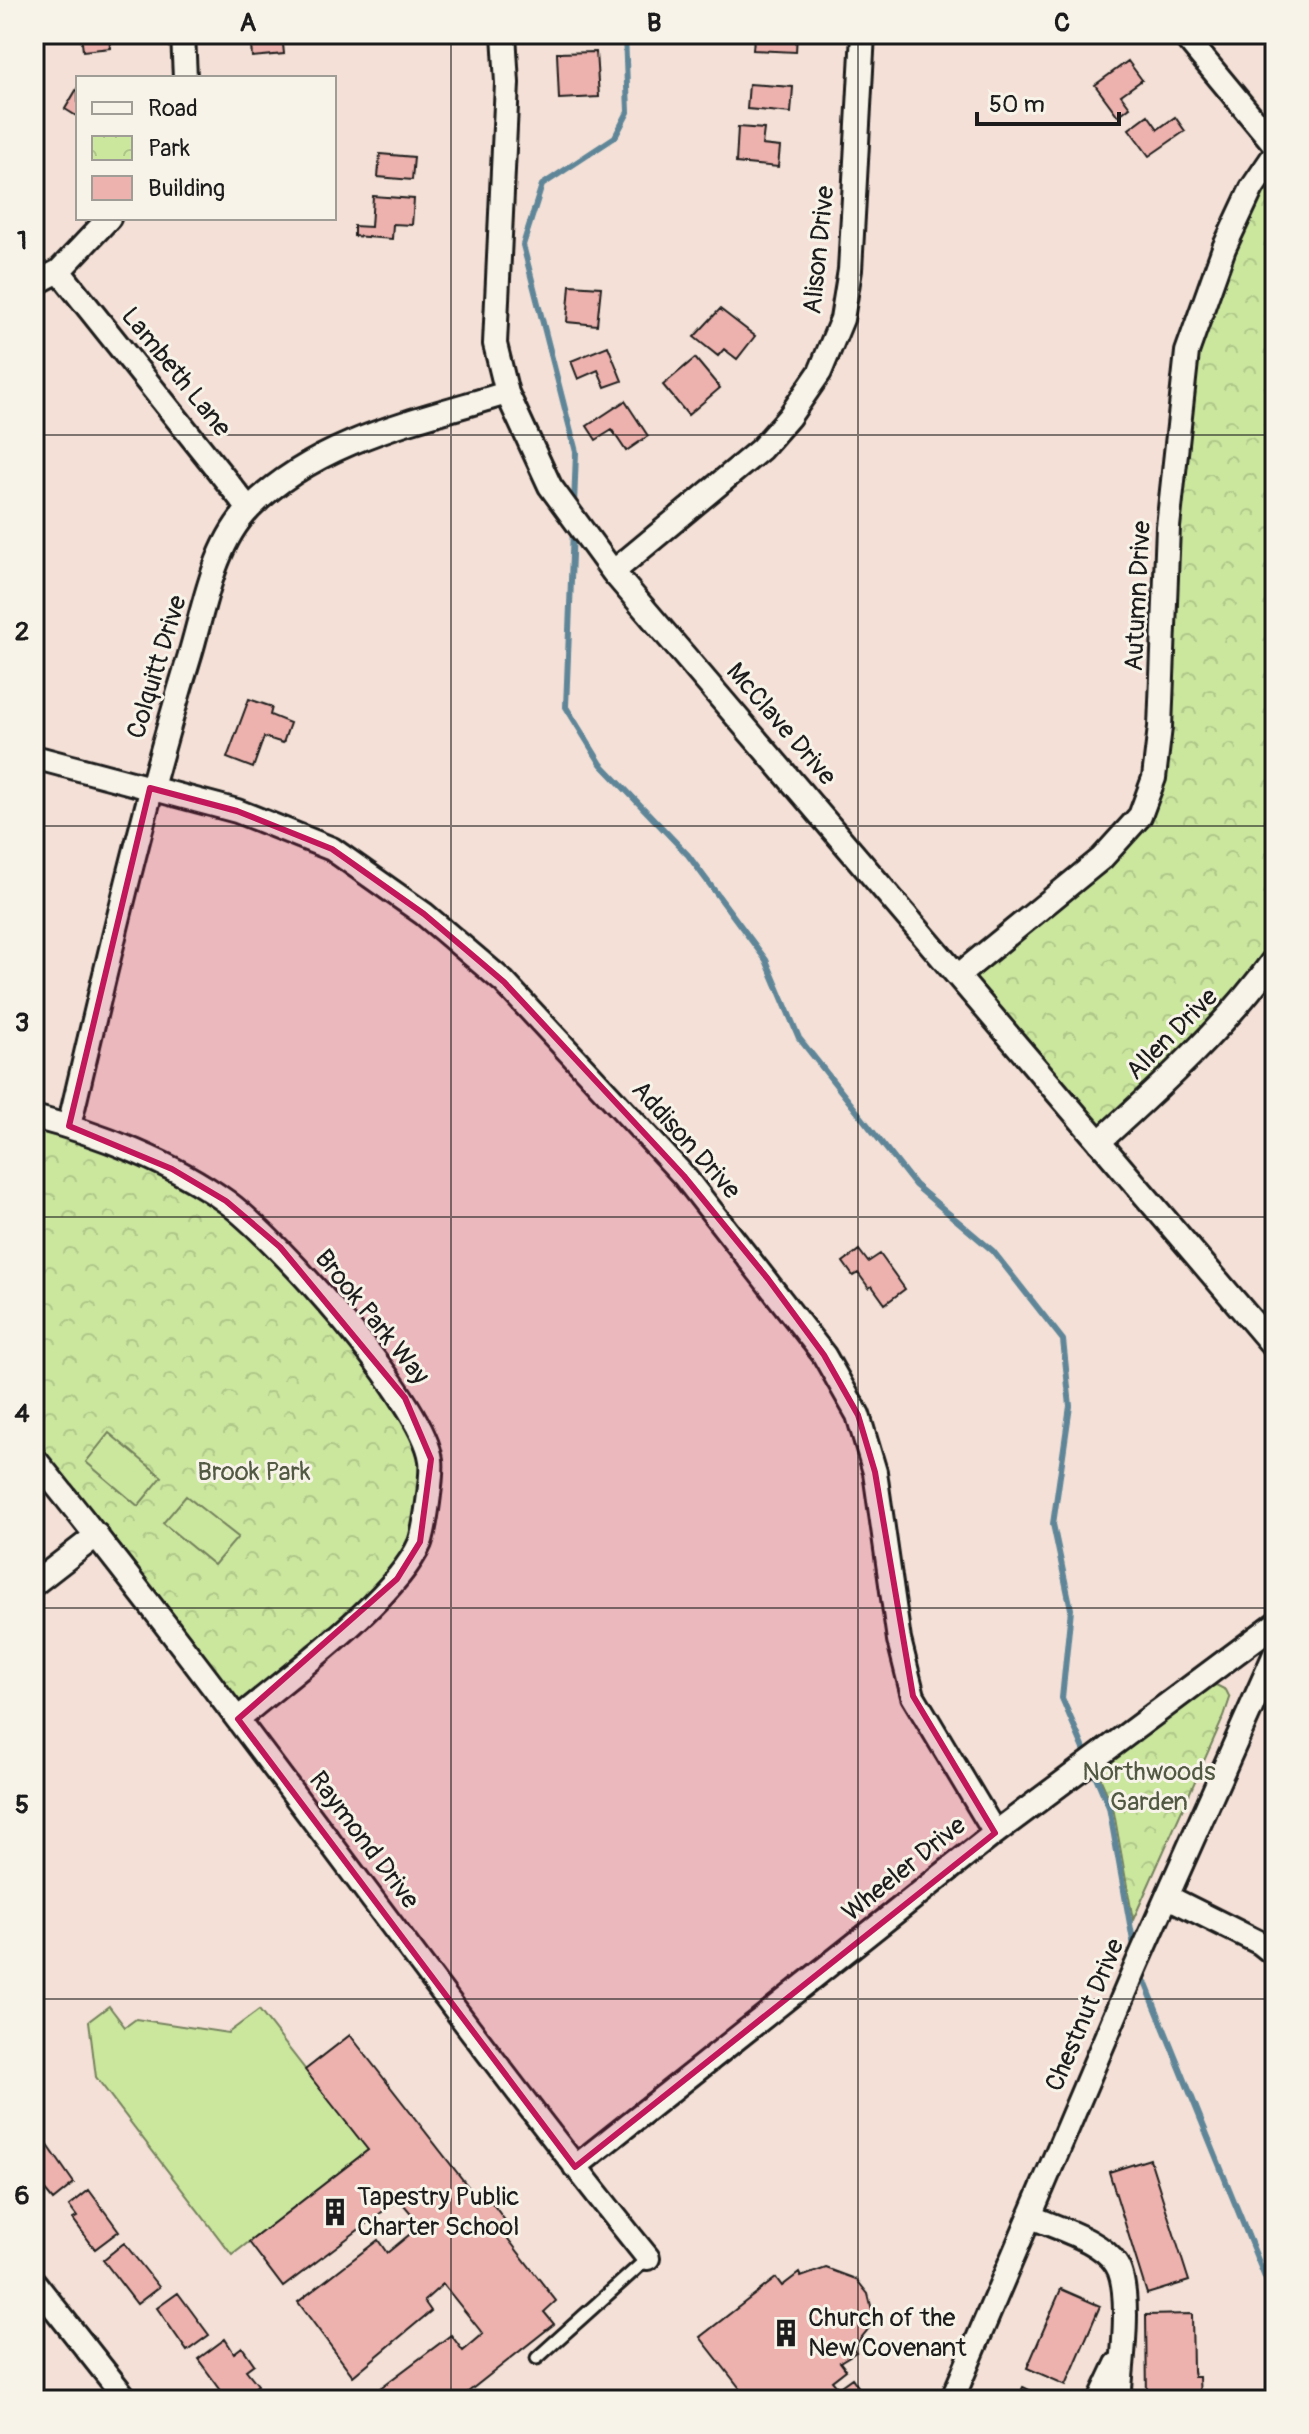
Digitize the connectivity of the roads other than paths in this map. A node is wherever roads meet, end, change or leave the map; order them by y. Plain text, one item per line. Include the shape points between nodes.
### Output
1 (183, 34) edge
2 (504, 34) edge
3 (863, 34) edge
4 (1183, 34) edge
5 (185, 76) edge
6 (1275, 145) edge
7 (1275, 154) edge
8 (107, 220) edge
9 (59, 271) junction
10 (34, 284) edge
11 (507, 393) junction
12 (249, 509) junction
13 (613, 572) junction
14 (34, 757) edge
15 (150, 788) junction
16 (1275, 958) edge
17 (959, 975) junction
18 (34, 1117) edge
19 (69, 1126) junction
20 (1099, 1142) junction
21 (1275, 1348) edge
22 (34, 1458) edge
23 (97, 1535) junction
24 (34, 1584) edge
25 (1275, 1624) edge
26 (1275, 1654) edge
27 (238, 1719) junction
28 (995, 1833) junction
29 (1168, 1897) junction
30 (1275, 1955) edge
31 (575, 2167) junction
32 (1030, 2216) junction
33 (648, 2258) joint
34 (34, 2282) edge
35 (1122, 2352) junction
36 (537, 2358) dead end
37 (127, 2400) edge
38 (952, 2400) edge
39 (1100, 2400) edge
40 (1119, 2400) edge

1 - 5 street
2 - 11 street, McClave Drive via 507,83 495,344
3 - 13 street, Alison Drive via 850,270 842,319 820,372 761,449
4 - 6 street
7 - 17 street, Autumn Drive via 1252,188 1224,248 1187,352 1168,527 1160,727 1154,778 1140,816 1102,858
8 - 9 street
9 - 10 street
9 - 12 street, Lambeth Lane
11 - 12 street, Colquitt Drive via 361,437 290,476
11 - 13 street, McClave Drive via 550,486
12 - 15 street, Colquitt Drive via 222,551
13 - 17 street, McClave Drive
14 - 15 street, Addison Drive
15 - 19 street, Colquitt Drive
15 - 28 street, Addison Drive via 237,811 332,849 424,914 504,982 684,1176 768,1279 824,1355 858,1415 875,1472 899,1640 913,1696
16 - 20 street, Allen Drive via 1195,1055
17 - 20 street, McClave Drive
18 - 19 street, Brook Park Way
19 - 27 street, Brook Park Way via 172,1169 226,1201 280,1247 405,1398 431,1459 420,1542 397,1579
20 - 21 street, McClave Drive
22 - 23 street, Raymond Drive
23 - 24 street
23 - 27 street, Raymond Drive
25 - 28 street, Wheeler Drive
26 - 29 street, Chestnut Drive
27 - 31 street, Raymond Drive
28 - 31 street, Wheeler Drive
29 - 30 street
29 - 32 street, Chestnut Drive
31 - 33 street, Raymond Drive
32 - 35 street via 1100,2248 1117,2265 1123,2287
32 - 38 street, Chestnut Drive
33 - 36 lane
34 - 37 street
35 - 39 street
35 - 40 street

